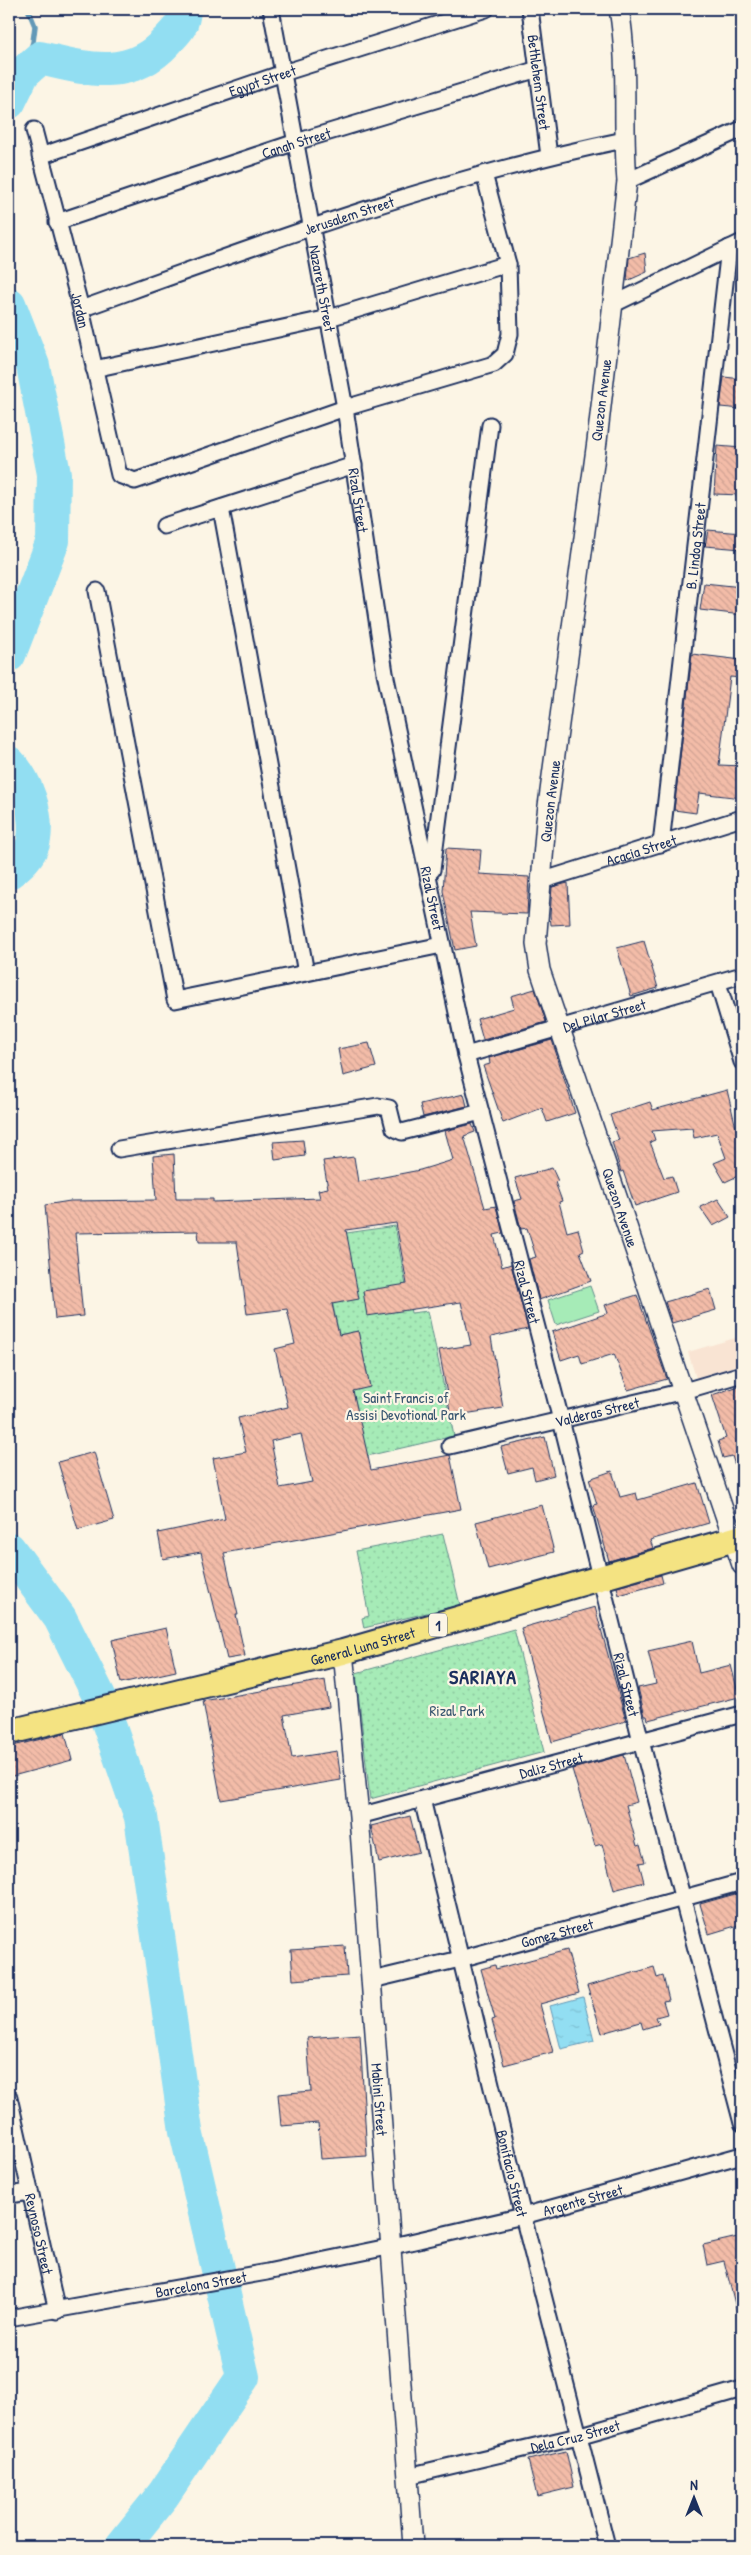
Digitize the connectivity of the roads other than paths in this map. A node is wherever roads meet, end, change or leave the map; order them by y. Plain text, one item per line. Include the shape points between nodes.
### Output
1 (271, 9) edge
2 (486, 9) edge
3 (530, 9) edge
4 (619, 9) edge
5 (538, 69) junction
6 (283, 73) junction
7 (742, 129) edge
8 (34, 130) dead end
9 (624, 140) junction
10 (296, 142) junction
11 (40, 156) junction
12 (549, 156) junction
13 (484, 174) junction
14 (627, 180) junction
15 (57, 222) junction
16 (311, 226) junction
17 (736, 245) edge
18 (508, 264) junction
19 (612, 304) junction
20 (81, 309) junction
21 (329, 318) junction
22 (94, 368) junction
23 (346, 408) junction
24 (490, 425) dead end
25 (353, 458) junction
26 (221, 508) junction
27 (164, 526) dead end
28 (97, 591) dead end
29 (742, 818) edge
30 (661, 844) junction
31 (431, 881) junction
32 (541, 881) junction
33 (442, 945) junction
34 (306, 973) junction
35 (742, 975) edge
36 (718, 983) junction
37 (561, 1028) junction
38 (466, 1055) junction
39 (742, 1062) edge
40 (481, 1112) junction
41 (119, 1149) dead end
42 (742, 1374) edge
43 (684, 1392) junction
44 (562, 1420) junction
45 (450, 1446) dead end
46 (738, 1538) edge
47 (742, 1565) edge
48 (601, 1579) junction
49 (343, 1652) junction
50 (742, 1714) edge
51 (9, 1732) edge
52 (641, 1741) junction
53 (422, 1799) junction
54 (359, 1816) junction
55 (742, 1882) edge
56 (683, 1899) junction
57 (460, 1960) junction
58 (372, 1980) junction
59 (9, 2097) edge
60 (742, 2123) edge
61 (742, 2155) edge
62 (30, 2192) junction
63 (9, 2195) edge
64 (523, 2216) junction
65 (393, 2246) junction
66 (57, 2311) junction
67 (9, 2318) edge
68 (742, 2389) edge
69 (578, 2436) junction
70 (408, 2476) junction
71 (413, 2546) edge
72 (606, 2546) edge

1 - 6 street, Nazareth Street
2 - 6 street, Egypt Street
3 - 5 street, Bethlehem Street
4 - 9 street, Quezon Avenue via 624,36
5 - 10 street, Canah Street
5 - 12 street, Bethlehem Street
6 - 10 street, Nazareth Street
6 - 11 street, Egypt Street
7 - 14 street
8 - 11 street, Jordan
9 - 12 street, Jerusalem Street
9 - 14 street, Quezon Avenue
10 - 15 street, Canah Street
10 - 16 street, Nazareth Street
11 - 15 street, Jordan
12 - 13 street, Jerusalem Street
13 - 16 street, Jerusalem Street
13 - 18 street
14 - 19 street, Quezon Avenue
15 - 20 street, Jordan
16 - 20 street, Jerusalem Street
16 - 21 street, Nazareth Street
17 - 19 street
17 - 30 street, B. Lindog Street
18 - 21 street
18 - 23 street via 510,334 505,354 494,364
19 - 32 street, Quezon Avenue
20 - 22 street, Jordan
21 - 22 street
21 - 23 street, Nazareth Street
22 - 23 street, Jordan via 119,475 135,481
23 - 25 street, Nazareth Street
24 - 31 street
25 - 26 street
25 - 31 street, Rizal Street via 385,673
26 - 27 street
26 - 34 street
28 - 34 street via 175,1000
29 - 30 street, Acacia Street
30 - 32 street, Acacia Street
31 - 33 street, Rizal Street
32 - 37 street, Quezon Avenue via 536,944 540,970
33 - 34 street
33 - 38 street, Rizal Street
35 - 36 street, Del Pilar Street
36 - 37 street, Del Pilar Street
36 - 39 street
37 - 38 street, Del Pilar Street
37 - 43 street, Quezon Avenue
38 - 40 street, Rizal Street
40 - 41 street via 402,1132 394,1128 389,1108 378,1106
40 - 44 street, Rizal Street
42 - 43 street, Valderas Street
43 - 44 street, Valderas Street
43 - 46 street, Quezon Avenue
44 - 45 street, Valderas Street
44 - 48 street, Rizal Street
46 - 47 street, Quezon Avenue
46 - 48 main road, General Luna Street / 1
48 - 49 main road, General Luna Street / 1
48 - 52 street, Rizal Street
49 - 51 main road, General Luna Street / 1
49 - 54 street, Mabini Street
50 - 52 street, Daliz Street
52 - 53 street, Daliz Street
52 - 56 street, Rizal Street
53 - 54 street, Daliz Street
53 - 57 street, Bonifacio Street
54 - 58 street, Mabini Street
55 - 56 street, Gomez Street
56 - 57 street, Gomez Street
56 - 60 street, Rizal Street
57 - 58 street, Gomez Street
57 - 64 street, Bonifacio Street
58 - 65 street, Mabini Street
59 - 62 street, Reynoso Street
61 - 64 street, Argente Street
62 - 63 street
62 - 66 street, Reynoso Street
64 - 65 street, Argente Street
64 - 69 street, Bonifacio Street
65 - 66 street, Barcelona Street
65 - 70 street, Mabini Street
66 - 67 street, Barcelona Street
68 - 69 street, Dela Cruz Street
69 - 70 street, Dela Cruz Street
69 - 72 street, Bonifacio Street
70 - 71 street, Mabini Street

